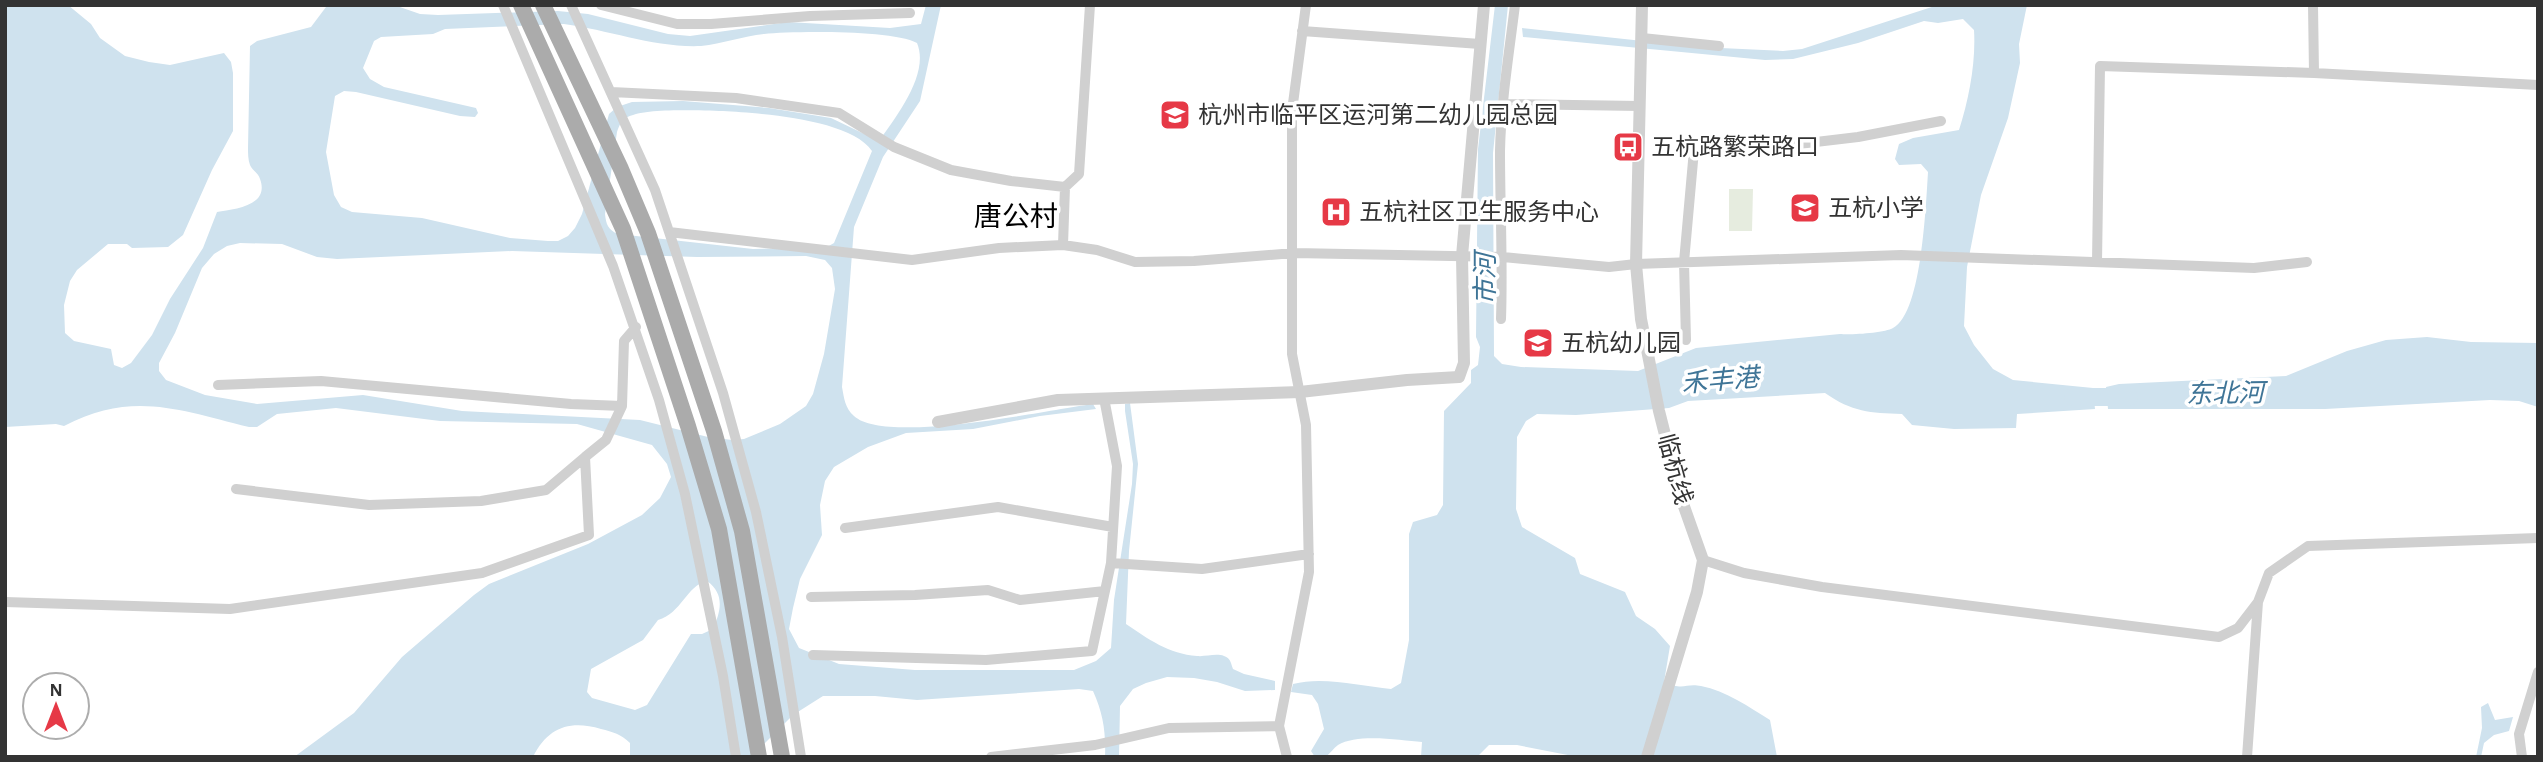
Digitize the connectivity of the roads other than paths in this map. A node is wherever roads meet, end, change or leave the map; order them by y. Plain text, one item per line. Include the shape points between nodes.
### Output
1 (543, 5) edge
2 (601, 5) edge
3 (1090, 5) edge
4 (1306, 5) edge
5 (1484, 5) edge
6 (1516, 5) edge
7 (1642, 5) edge
8 (2313, 5) edge
9 (510, 8) edge
10 (572, 8) edge
11 (909, 13) dead end
12 (1302, 31) junction
13 (1480, 44) junction
14 (1642, 44) junction
15 (1719, 46) dead end
16 (2314, 73) junction
17 (2538, 85) edge
18 (611, 92) junction
19 (1503, 104) junction
20 (1640, 106) junction
21 (1941, 121) dead end
22 (1065, 187) junction
23 (670, 236) junction
24 (1063, 245) junction
25 (1294, 253) junction
26 (1463, 256) junction
27 (1502, 257) junction
28 (1684, 262) junction
29 (2097, 262) junction
30 (2307, 262) dead end
31 (1636, 264) junction
32 (1501, 319) dead end
33 (636, 327) junction
34 (1686, 340) dead end
35 (218, 385) dead end
36 (1300, 392) junction
37 (1104, 398) junction
38 (622, 406) junction
39 (937, 422) dead end
40 (584, 457) junction
41 (236, 489) dead end
42 (1113, 527) junction
43 (845, 528) dead end
44 (2538, 538) edge
45 (1309, 554) junction
46 (1703, 560) junction
47 (1111, 563) junction
48 (1105, 591) junction
49 (811, 597) dead end
50 (5, 602) edge
51 (2258, 602) junction
52 (813, 655) dead end
53 (2538, 672) edge
54 (1279, 726) junction
55 (781, 750) edge
56 (736, 757) edge
57 (759, 757) edge
58 (801, 757) edge
59 (991, 757) edge
60 (1287, 757) edge
61 (1647, 757) edge
62 (2247, 757) edge
63 (2522, 757) edge

1 - 55 main road via 648,233 714,431 742,531
2 - 11 street via 677,24
3 - 22 street via 1079,174
4 - 12 street
5 - 13 street
6 - 19 street
7 - 14 street, 临杭线
8 - 16 street
9 - 33 street via 512,25
9 - 57 main road via 623,229 719,529
10 - 18 street
12 - 13 street
12 - 25 street via 1292,111
13 - 26 street
14 - 15 street
14 - 20 street, 临杭线
16 - 17 street
16 - 29 street via 2100,66
18 - 22 street via 736,98 839,113 894,147 951,170
18 - 23 street via 655,190
19 - 20 street
19 - 27 street
20 - 31 street, 临杭线
21 - 28 street via 1773,147 1694,150
22 - 24 street
23 - 24 street via 912,260
23 - 58 street via 756,512
24 - 25 street via 1135,262
25 - 26 street
25 - 36 street via 1292,354
26 - 27 street
26 - 36 street via 1464,363 1459,377
27 - 31 street via 1609,267
27 - 32 street
28 - 29 street via 1919,255
28 - 31 street
28 - 34 street
29 - 30 street via 2254,268
31 - 46 street, 临杭线 via 1641,319 1659,411 1681,498
33 - 38 street via 624,341
33 - 56 street via 685,494
35 - 38 street via 321,381
36 - 37 street
36 - 45 street via 1307,425
37 - 39 street via 1058,400
37 - 42 street via 1117,466
38 - 40 street via 606,440
40 - 41 street via 546,490 481,501 369,505
40 - 50 street via 589,535 482,573 230,609
42 - 43 street via 998,507
42 - 47 street
44 - 51 street via 2308,546 2269,572
45 - 47 street via 1202,569
45 - 54 street
46 - 51 street via 1822,587 2219,637 2238,628
46 - 61 street, 临杭线 via 1698,592
47 - 48 street
48 - 49 street via 1020,600 988,590
48 - 52 street via 1092,651 986,660
51 - 62 street
53 - 63 street via 2519,734
54 - 59 street via 1169,728 1095,746
54 - 60 street

